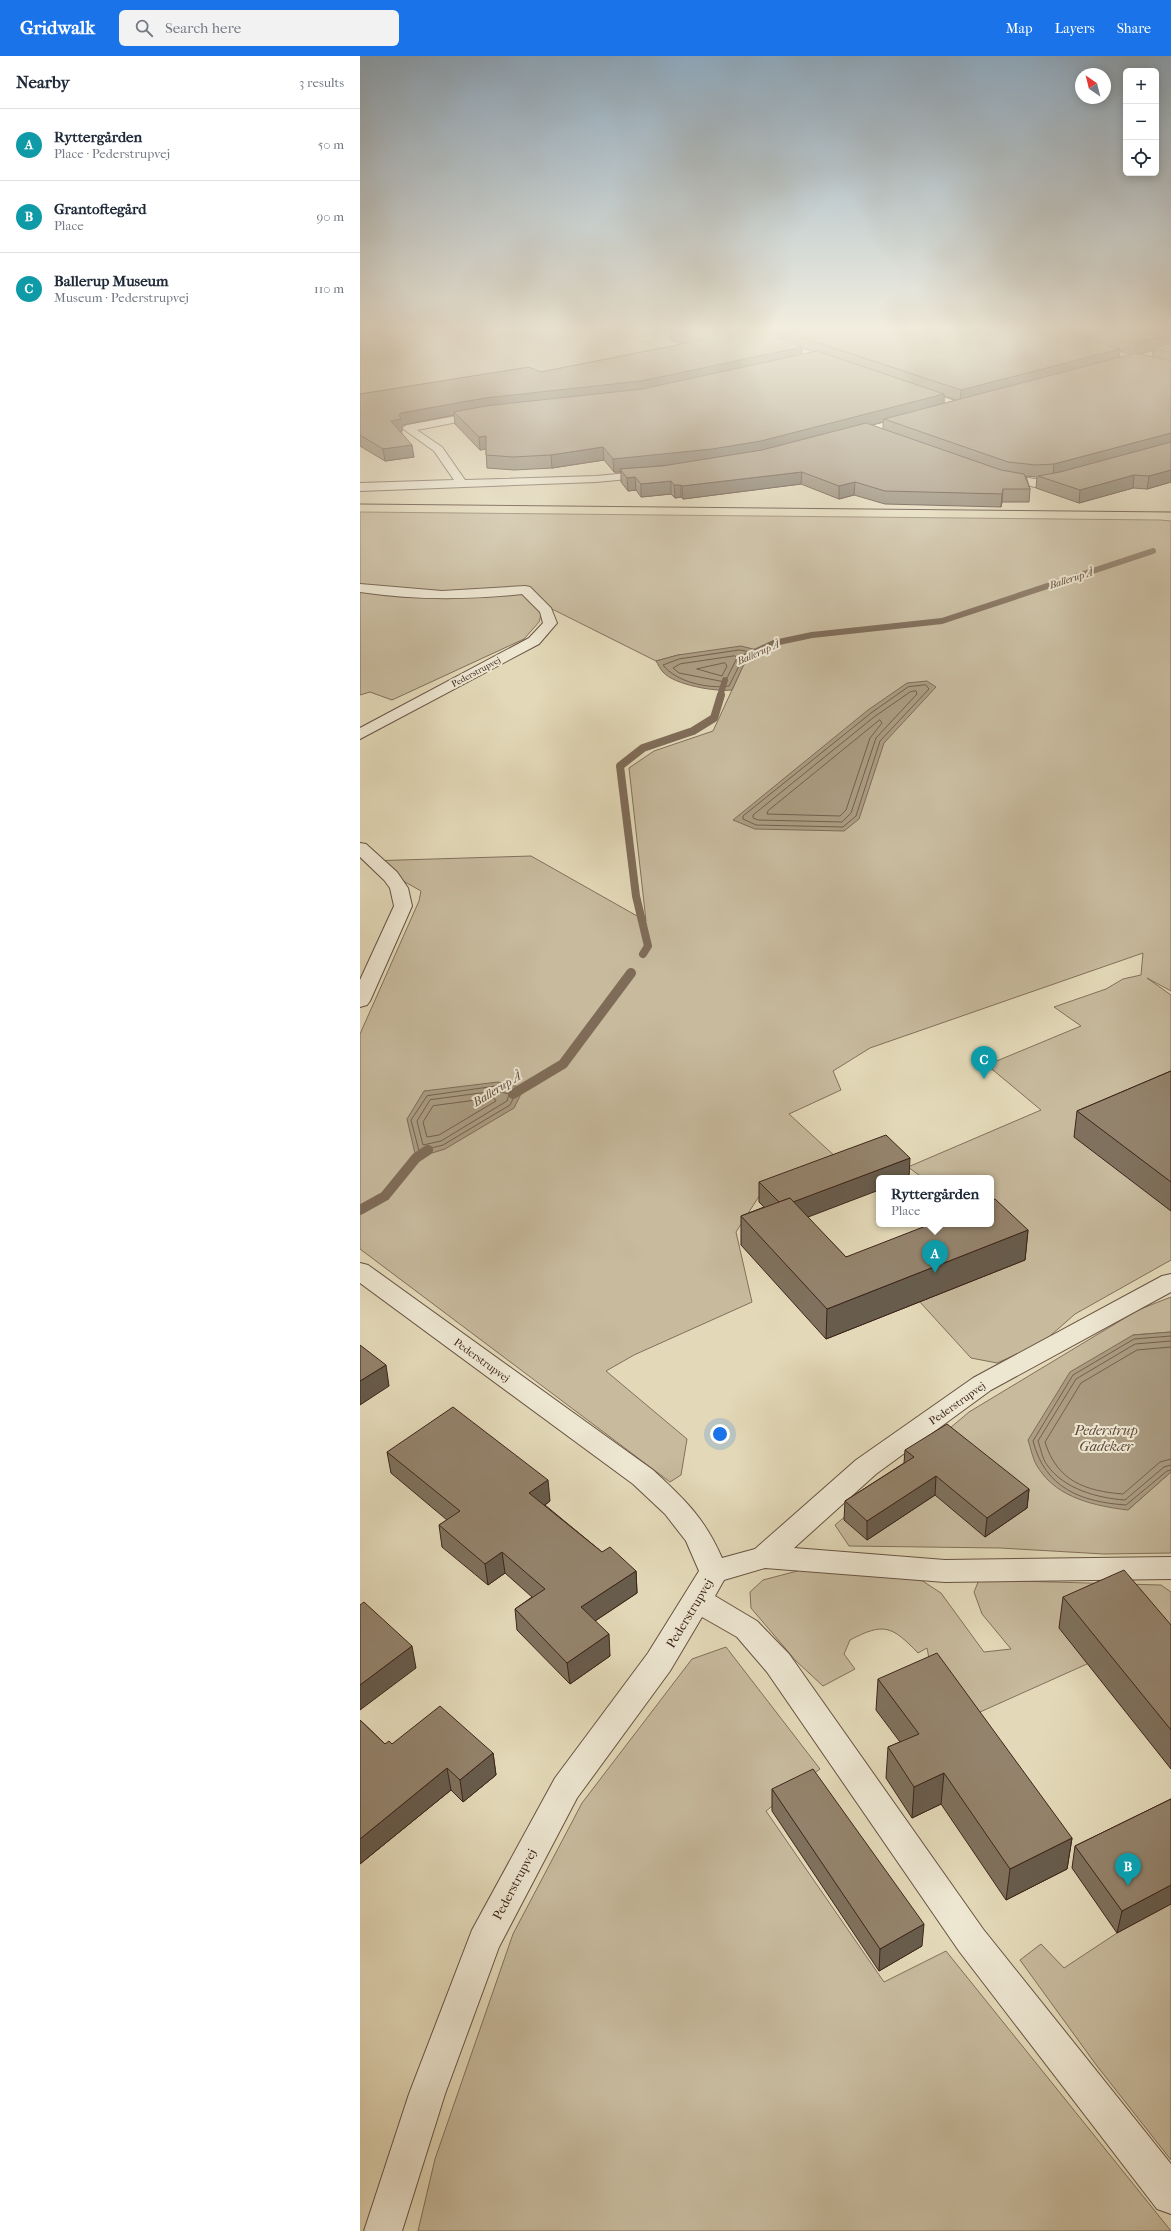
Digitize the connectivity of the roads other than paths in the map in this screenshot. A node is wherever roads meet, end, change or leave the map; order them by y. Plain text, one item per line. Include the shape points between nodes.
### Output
1 (412, 432) edge
2 (859, 432) edge
3 (869, 432) edge
4 (835, 438) edge
5 (887, 438) edge
6 (658, 473) edge
7 (990, 474) edge
8 (1076, 475) edge
9 (462, 484) junction
10 (360, 487) edge
11 (360, 588) edge
12 (360, 734) edge
13 (360, 848) edge
14 (360, 1001) edge
15 (360, 1271) edge
16 (1171, 1282) edge
17 (765, 1557) junction
18 (1171, 1568) edge
19 (714, 1572) junction
20 (697, 1600) junction
21 (1171, 2195) edge
22 (383, 2231) edge

1 - 9 street via 438,449
2 - 4 street
3 - 5 street
6 - 9 street via 596,479
7 - 8 street via 1035,483
9 - 10 street
11 - 12 street, Pederstrupvej via 399,594 442,596 525,590 546,611 550,623 534,641
13 - 14 street via 391,876 399,888 403,906
15 - 19 street, Pederstrupvej via 643,1477 675,1507 698,1536
16 - 17 street, Pederstrupvej via 982,1384 866,1467
17 - 18 street, Pederstrupvej via 945,1571
17 - 19 street, Pederstrupvej
19 - 20 street, Pederstrupvej
20 - 21 street via 748,1629 778,1663 971,1940
20 - 22 street, Pederstrupvej via 659,1662 566,1788 484,1941 427,2094

